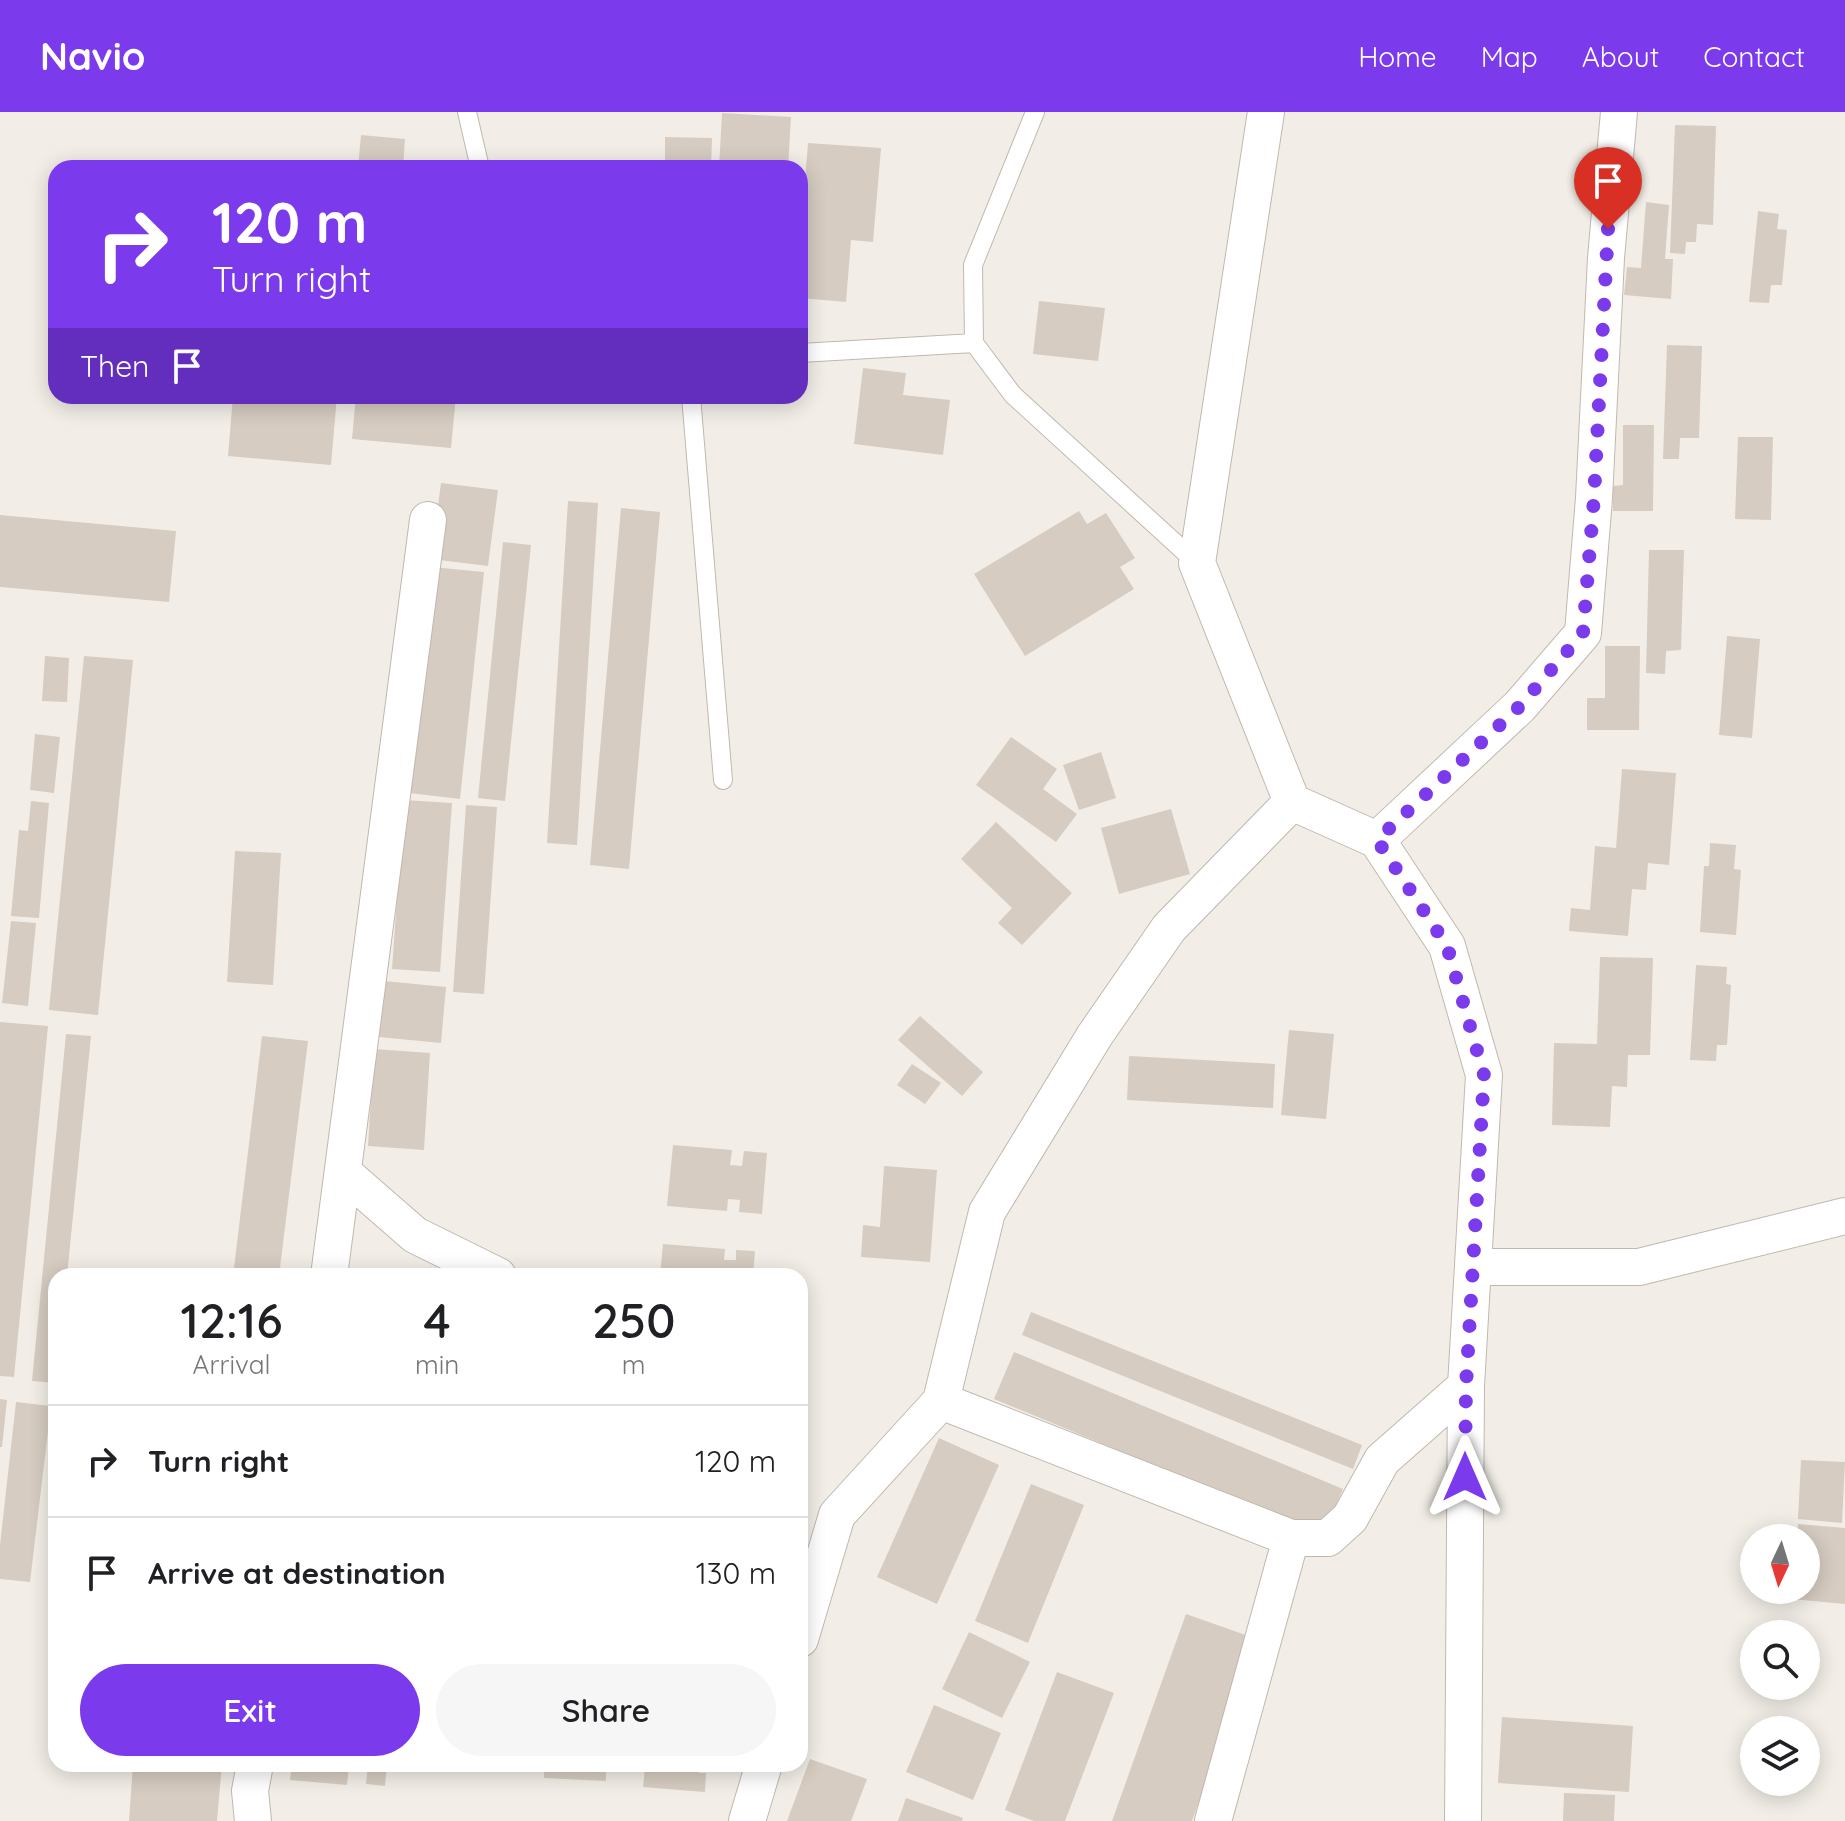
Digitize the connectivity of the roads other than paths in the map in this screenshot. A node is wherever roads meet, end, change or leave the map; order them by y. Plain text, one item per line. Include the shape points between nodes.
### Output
1 (467, 112) edge
2 (1035, 112) edge
3 (1266, 112) edge
4 (1619, 112) edge
5 (478, 160) edge
6 (974, 343) junction
7 (808, 353) edge
8 (692, 404) edge
9 (428, 520) dead end
10 (1197, 563) junction
11 (723, 780) dead end
12 (1292, 802) junction
13 (1377, 840) junction
14 (345, 1174) junction
15 (1845, 1216) edge
16 (1473, 1267) junction
17 (330, 1268) edge
18 (482, 1268) edge
19 (1466, 1386) junction
20 (941, 1401) junction
21 (1291, 1538) junction
22 (808, 1612) edge
23 (254, 1772) edge
24 (762, 1772) edge
25 (253, 1821) edge
26 (747, 1821) edge
27 (1213, 1821) edge
28 (1463, 1821) edge

1 - 5 lane
2 - 6 lane via 973,265
3 - 10 street
4 - 13 street via 1583,633 1520,706
6 - 7 lane
6 - 10 lane via 1013,395
8 - 11 lane
9 - 14 street
10 - 12 street
12 - 13 street
12 - 20 street via 1169,928 1095,1035 987,1212
13 - 16 street via 1447,946 1484,1075
14 - 17 street
14 - 18 street via 415,1235
15 - 16 street via 1639,1267
16 - 19 street
19 - 21 street via 1382,1460 1350,1518 1328,1538
19 - 28 street
20 - 21 street
20 - 22 street via 837,1515
21 - 27 street
23 - 25 street
24 - 26 street

